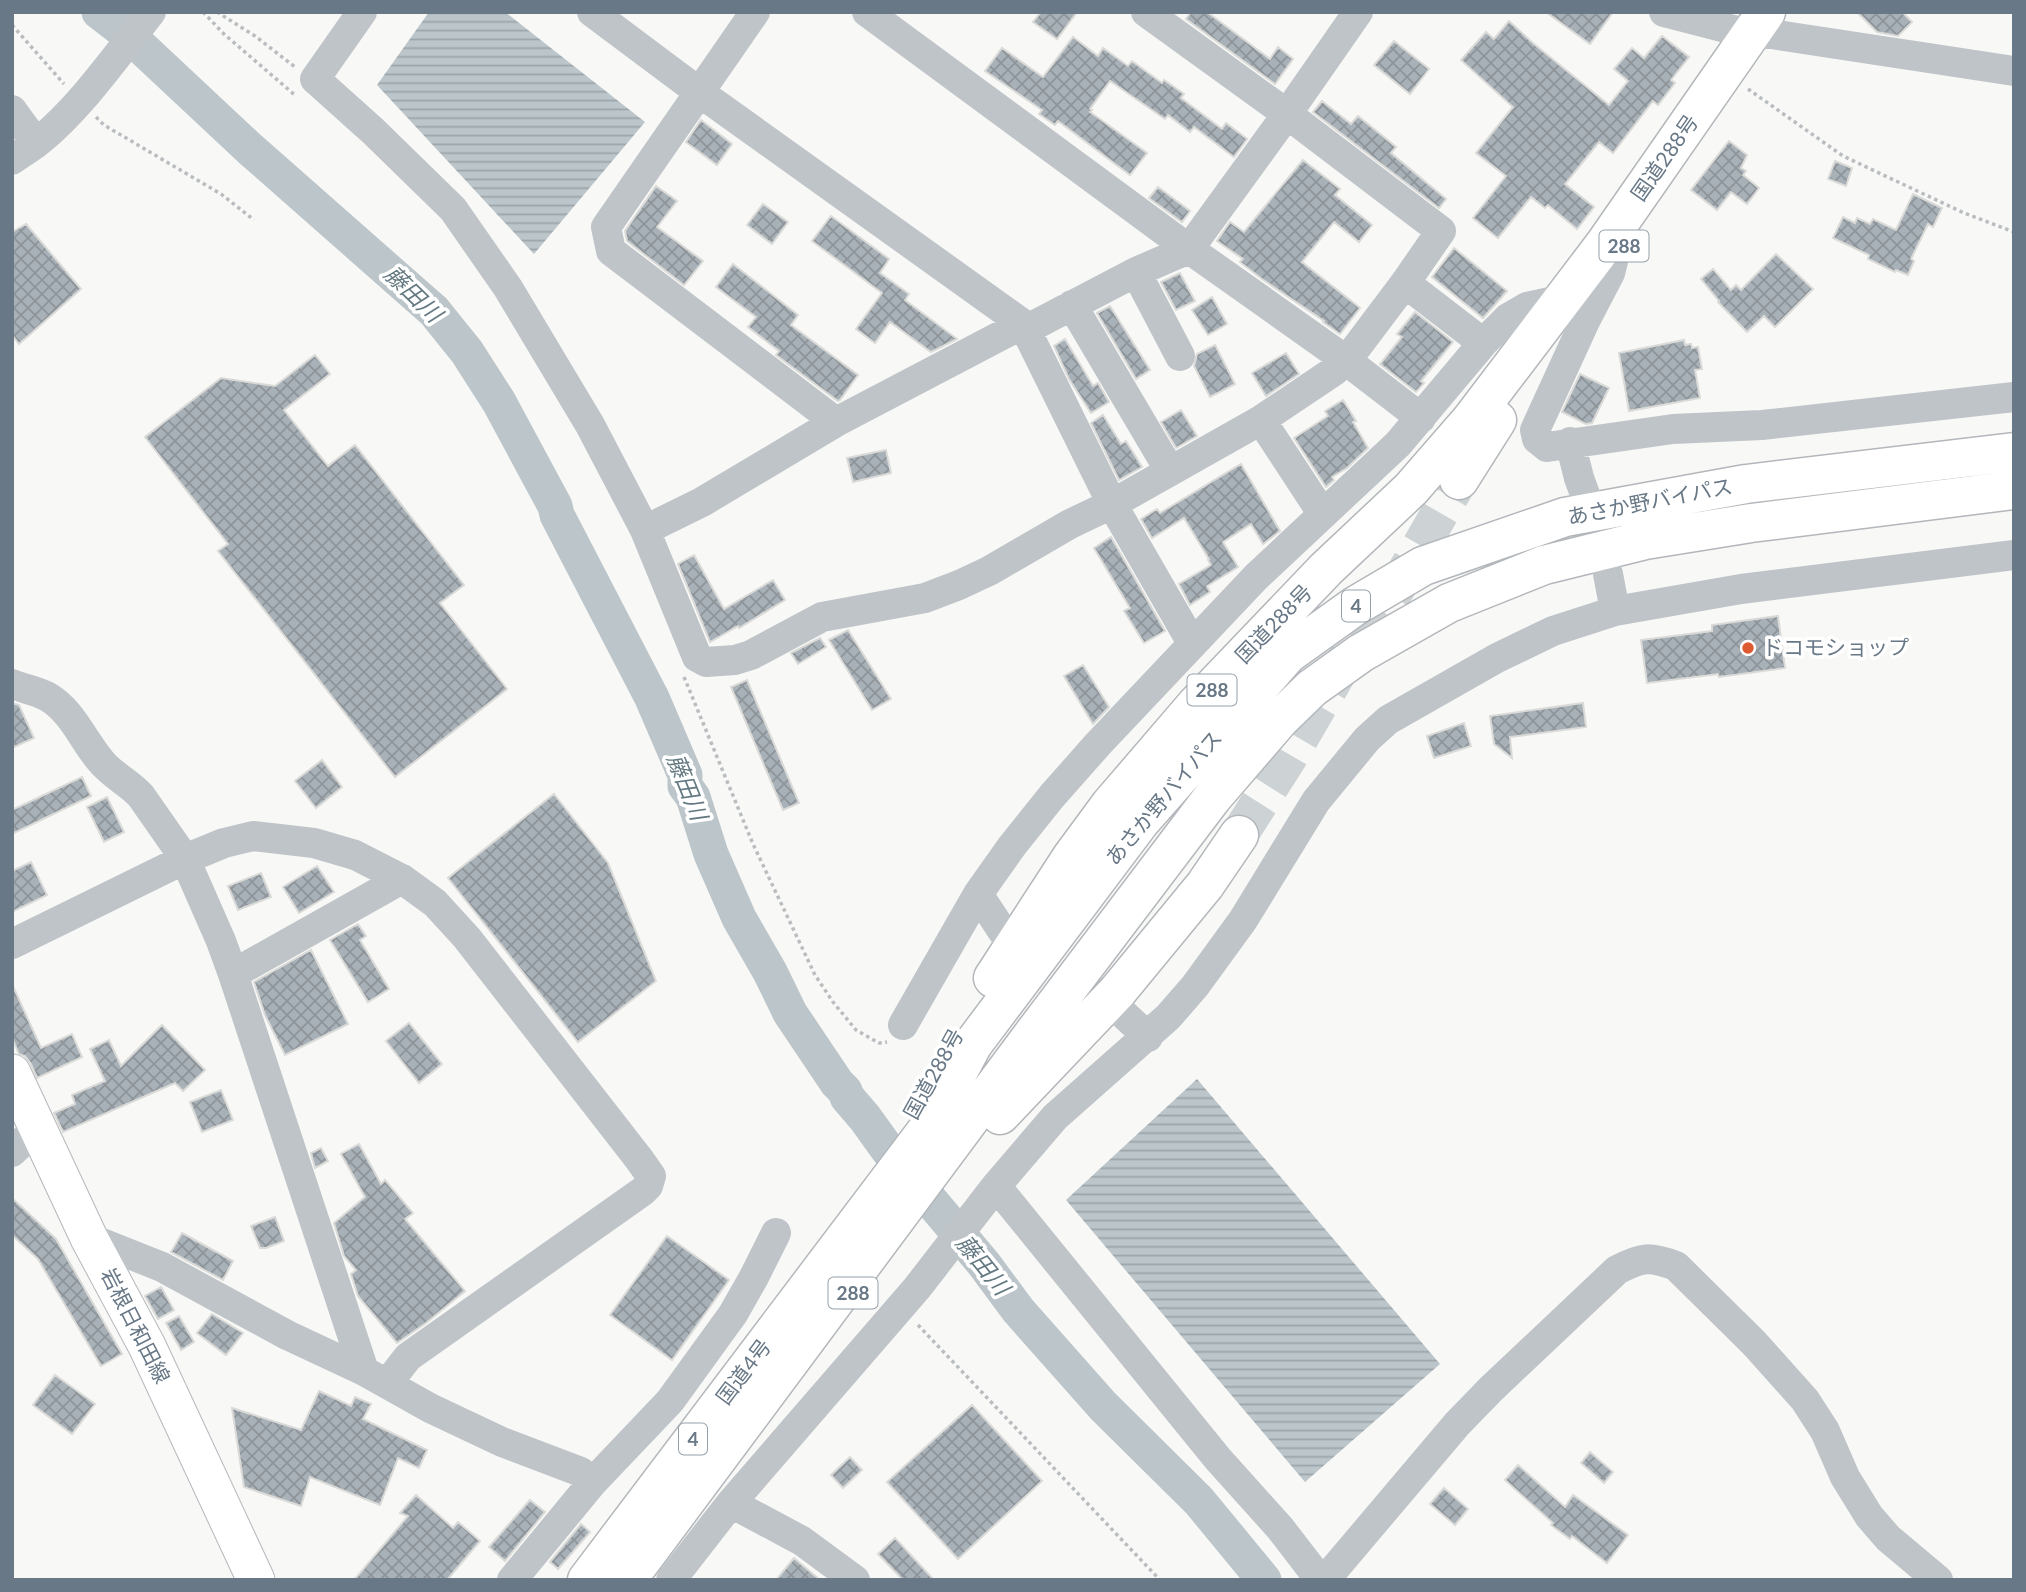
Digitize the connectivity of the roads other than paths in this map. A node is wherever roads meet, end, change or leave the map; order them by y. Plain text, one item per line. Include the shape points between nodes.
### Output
1 (151, 12) edge
2 (362, 12) edge
3 (592, 12) edge
4 (755, 12) edge
5 (867, 12) edge
6 (1146, 12) edge
7 (1359, 12) edge
8 (1664, 12) edge
9 (1769, 23) edge
10 (2014, 71) edge
11 (698, 92) junction
12 (12, 110) edge
13 (1287, 114) junction
14 (24, 151) edge
15 (1189, 248) junction
16 (1613, 261) junction
17 (1136, 272) junction
18 (1405, 283) junction
19 (1560, 303) junction
20 (1072, 305) junction
21 (1023, 324) junction
22 (1483, 343) junction
23 (1180, 356) dead end
24 (1346, 360) junction
25 (2014, 397) edge
26 (1421, 418) junction
27 (1261, 420) junction
28 (836, 422) junction
29 (1570, 442) junction
30 (2014, 452) edge
31 (1170, 471) junction
32 (1459, 480) tunnel mouth
33 (2014, 490) edge
34 (1112, 504) junction
35 (1590, 508) dead end
36 (1322, 513) junction
37 (645, 530) junction
38 (2014, 555) edge
39 (1608, 574) dead end
40 (1615, 611) junction
41 (1192, 643) junction
42 (12, 684) edge
43 (1239, 835) tunnel mouth
44 (185, 859) junction
45 (402, 879) junction
46 (978, 894) junction
47 (1003, 932) dead end
48 (12, 944) edge
49 (233, 974) junction
50 (1116, 1007) dead end
51 (903, 1025) road end
52 (1148, 1037) junction
53 (12, 1073) edge
54 (25, 1140) edge
55 (937, 1141) junction
56 (991, 1192) junction
57 (871, 1229) junction
58 (776, 1233) dead end
59 (89, 1238) junction
60 (806, 1315) junction
61 (376, 1378) junction
62 (592, 1483) junction
63 (731, 1503) junction
64 (256, 1579) edge
65 (512, 1580) edge
66 (587, 1580) edge
67 (627, 1580) edge
68 (671, 1580) edge
69 (855, 1580) edge
70 (1323, 1580) edge
71 (1938, 1580) edge

1 - 14 street via 61,121
2 - 37 street via 306,88 373,131 453,209 508,288 590,425
3 - 11 street
4 - 11 street
5 - 15 street
6 - 13 street
7 - 13 street
8 - 9 street
9 - 10 street
9 - 16 highway, 国道288号 / 288 via 1738,82
9 - 19 highway, 国道288号 / 288
11 - 21 street
11 - 28 street via 606,227 611,251
12 - 14 street
13 - 15 street
13 - 18 street via 1441,230
15 - 17 street
15 - 24 street
16 - 29 street via 1535,430 1537,439 1547,447
16 - 32 highway, 国道288号 / 288 via 1551,341
17 - 20 street
17 - 23 street
18 - 22 street
18 - 24 street
19 - 22 street via 1527,307 1508,318
19 - 55 highway, 国道288号 / 288 via 1471,420 1411,489 1326,569 1110,805 940,1054
20 - 21 street via 1031,327
20 - 31 street
21 - 28 street
21 - 34 street
22 - 26 street
24 - 26 street
24 - 27 street
25 - 29 street
26 - 36 street
27 - 31 street
27 - 36 street
28 - 37 street via 702,502
29 - 35 street
30 - 55 highway, あさか野バイパス / 4 via 1746,484 1566,517 1423,566 1356,606 1288,654 1140,822 974,1044
31 - 34 street
33 - 55 highway, あさか野バイパス / 4 via 1751,523 1645,540 1544,565 1449,603 1362,653 1312,688 1280,719 1212,798 1031,1037
34 - 37 street via 959,585 925,598 822,617 751,655 706,662 697,657
34 - 41 street
36 - 41 street
38 - 40 street via 1741,589
39 - 40 street
40 - 52 street via 1553,631 1497,657 1388,720 1367,739 1316,801 1222,951
41 - 46 street via 1052,796
42 - 44 street via 59,706 101,763 141,796
43 - 55 highway, 国道288号 / 288 via 1205,886 1116,992 997,1118
44 - 45 street via 253,836 355,855
44 - 48 street
44 - 49 street
45 - 49 street
45 - 61 street via 435,902 467,938 650,1176 643,1191
46 - 47 street
46 - 51 street
49 - 61 street
50 - 52 street
52 - 56 street via 1055,1117
53 - 54 main road, 岩根日和田線
54 - 59 main road, 岩根日和田線
55 - 57 highway, 国道288号 / 288
55 - 57 highway, 国道288号 / 288
56 - 63 street via 908,1297
56 - 70 street
57 - 60 highway, 国道288号 / 288
57 - 60 highway, 国道288号 / 288
58 - 62 street via 733,1314 670,1401
59 - 61 street via 162,1267
59 - 64 main road, 岩根日和田線 via 147,1346
60 - 66 highway, 国道4号 / 4
60 - 67 highway, 国道4号 / 4
61 - 62 street via 467,1426 581,1472
62 - 65 street
63 - 68 street
63 - 69 street via 802,1541
70 - 71 street via 1491,1389 1617,1270 1638,1259 1676,1266 1754,1343 1812,1410 1869,1516

